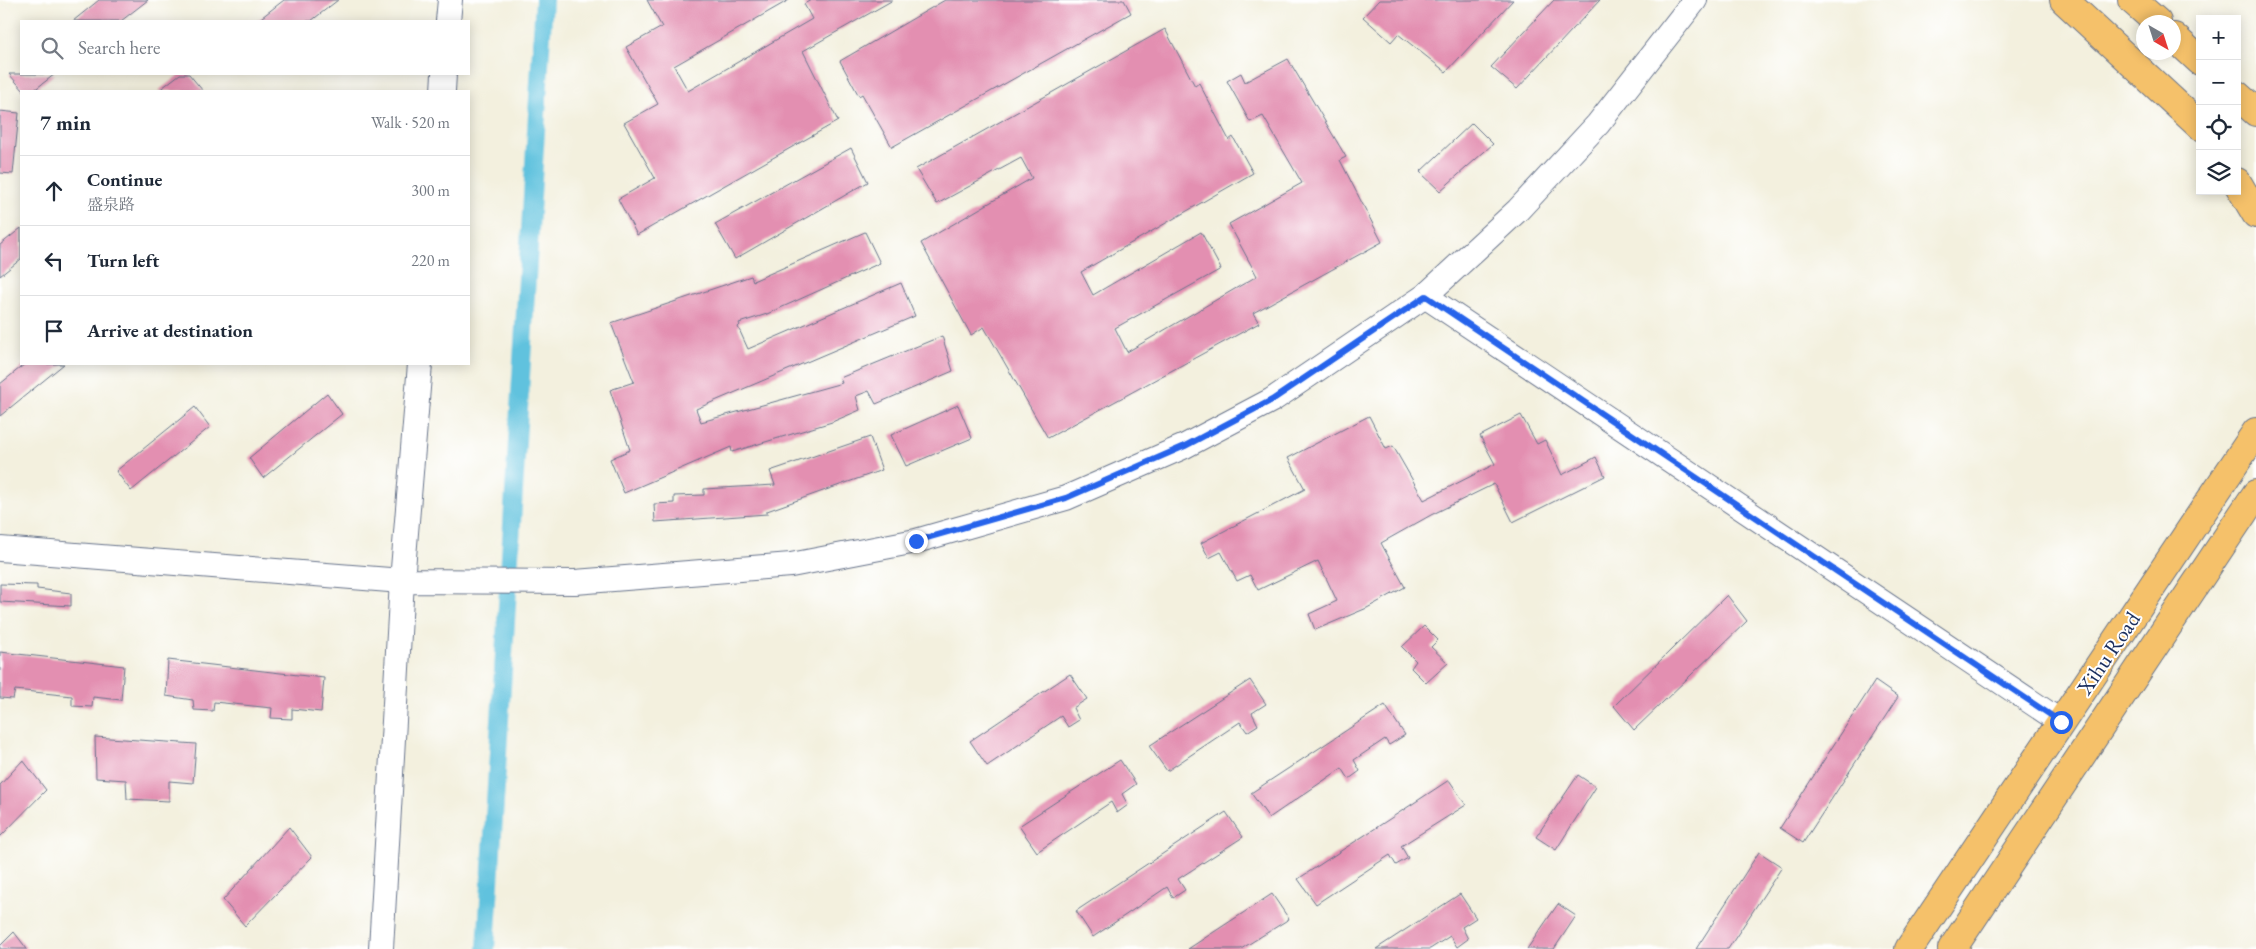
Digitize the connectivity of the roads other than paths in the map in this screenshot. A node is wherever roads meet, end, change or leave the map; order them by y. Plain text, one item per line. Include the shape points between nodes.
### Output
1 (450, 0) edge
2 (1695, 0) edge
3 (2064, 0) edge
4 (2132, 0) edge
5 (2149, 15) edge
6 (448, 20) edge
7 (2181, 43) edge
8 (2199, 60) edge
9 (444, 75) edge
10 (443, 90) edge
11 (2241, 96) edge
12 (2241, 98) edge
13 (2256, 102) edge
14 (2256, 112) edge
15 (2196, 122) edge
16 (2241, 166) edge
17 (2256, 180) edge
18 (2241, 189) edge
19 (2256, 214) edge
20 (1426, 296) junction
21 (420, 365) edge
22 (2256, 432) edge
23 (2256, 494) edge
24 (0, 549) edge
25 (402, 581) junction
26 (2061, 722) junction
27 (381, 949) edge
28 (1909, 949) edge
29 (1952, 949) edge

1 - 6 street
2 - 20 street via 1598,124 1518,210
3 - 15 main road
4 - 5 main road
7 - 8 main road
9 - 10 street
11 - 13 main road
12 - 14 main road
16 - 17 main road
18 - 19 main road
20 - 25 street via 1272,400 1185,446 1066,498 916,541 791,566 575,582
20 - 26 street
21 - 25 street
22 - 26 main road, Xihu Road
23 - 29 main road, Xihu Road
24 - 25 street
25 - 27 street
26 - 28 main road, Xihu Road

